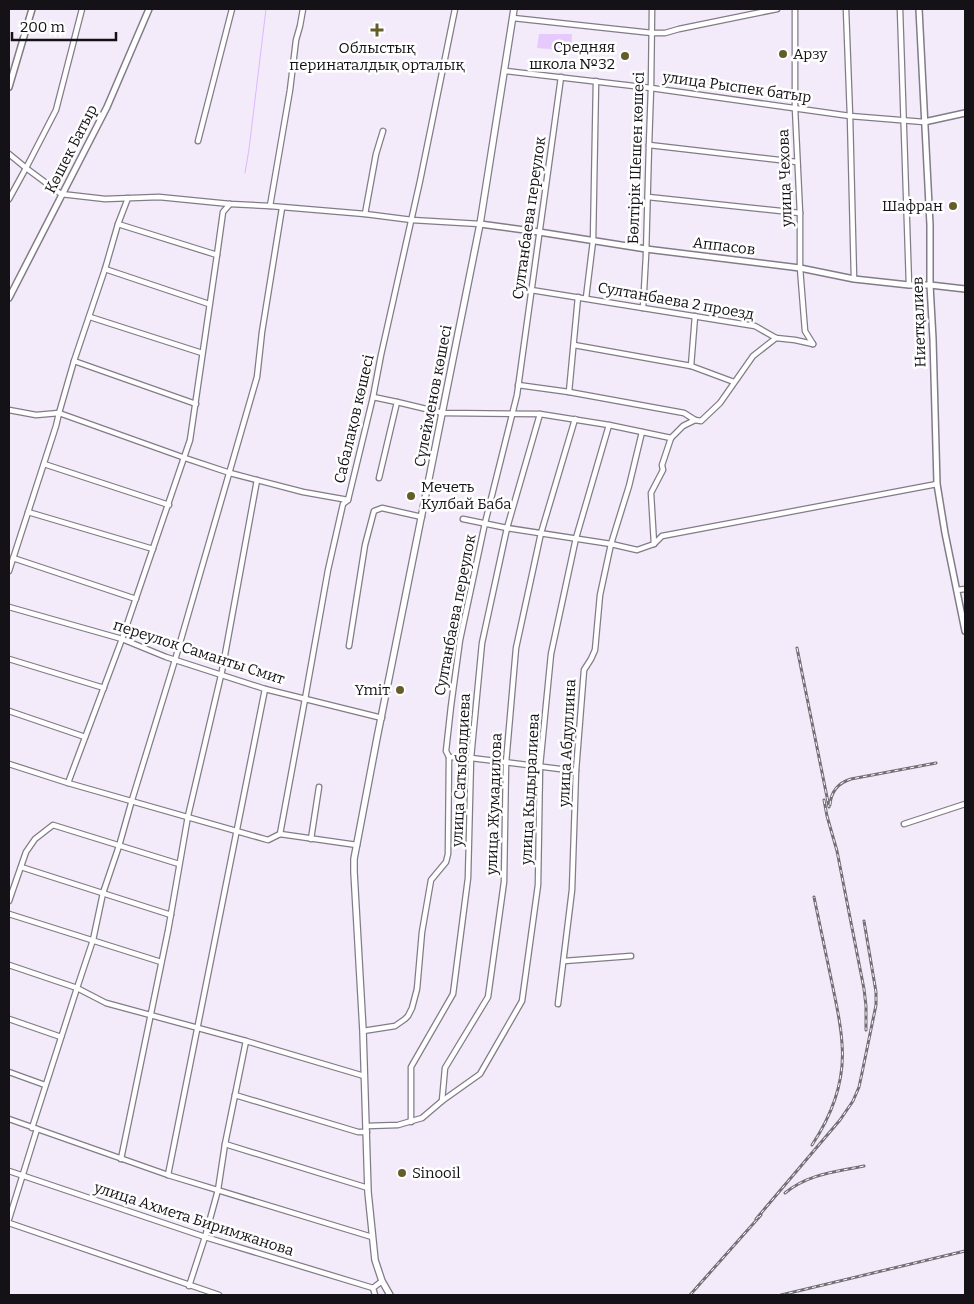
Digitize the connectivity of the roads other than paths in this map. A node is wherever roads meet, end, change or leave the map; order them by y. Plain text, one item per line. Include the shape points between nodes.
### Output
1 (32, 9) edge
2 (82, 9) edge
3 (149, 9) edge
4 (232, 9) edge
5 (303, 9) edge
6 (455, 9) edge
7 (514, 9) edge
8 (652, 9) edge
9 (777, 9) edge
10 (795, 9) edge
11 (846, 9) edge
12 (900, 9) edge
13 (919, 9) edge
14 (513, 18) junction
15 (652, 33) junction
16 (505, 71) junction
17 (561, 76) junction
18 (596, 81) junction
19 (9, 87) edge
20 (651, 88) junction
21 (795, 108) junction
22 (965, 113) edge
23 (850, 116) junction
24 (903, 120) junction
25 (924, 122) junction
26 (383, 132) dead end
27 (198, 141) dead end
28 (648, 145) junction
29 (9, 154) edge
30 (797, 162) junction
31 (26, 168) junction
32 (62, 194) junction
33 (648, 197) junction
34 (128, 198) junction
35 (9, 199) edge
36 (230, 204) junction
37 (270, 206) junction
38 (282, 208) junction
39 (800, 213) junction
40 (365, 214) junction
41 (412, 220) junction
42 (118, 224) junction
43 (480, 224) junction
44 (539, 232) junction
45 (594, 241) junction
46 (646, 248) junction
47 (217, 255) junction
48 (800, 268) junction
49 (105, 269) junction
50 (854, 279) junction
51 (910, 285) junction
52 (930, 285) junction
53 (965, 289) edge
54 (531, 290) junction
55 (578, 297) junction
56 (9, 298) edge
57 (586, 298) junction
58 (210, 304) junction
59 (643, 308) junction
60 (695, 316) junction
61 (90, 317) junction
62 (805, 331) junction
63 (776, 338) junction
64 (796, 340) junction
65 (574, 345) junction
66 (202, 353) junction
67 (74, 362) junction
68 (690, 366) junction
69 (734, 382) junction
70 (518, 385) junction
71 (569, 392) junction
72 (374, 397) junction
73 (397, 402) junction
74 (196, 404) junction
75 (9, 410) edge
76 (58, 413) junction
77 (443, 413) junction
78 (513, 413) junction
79 (540, 414) junction
80 (574, 419) junction
81 (695, 420) junction
82 (609, 425) junction
83 (642, 432) junction
84 (672, 438) junction
85 (185, 458) junction
86 (44, 464) junction
87 (230, 473) junction
88 (379, 478) dead end
89 (257, 480) junction
90 (937, 484) junction
91 (348, 500) junction
92 (169, 505) junction
93 (28, 512) junction
94 (422, 517) junction
95 (462, 518) dead end
96 (485, 523) junction
97 (506, 528) junction
98 (541, 533) junction
99 (576, 538) junction
100 (611, 544) junction
101 (654, 544) junction
102 (153, 549) junction
103 (13, 558) junction
104 (9, 571) edge
105 (965, 589) edge
106 (957, 590) junction
107 (136, 599) junction
108 (9, 608) edge
109 (965, 632) edge
110 (122, 639) junction
111 (348, 646) dead end
112 (9, 659) edge
113 (175, 660) junction
114 (221, 674) junction
115 (104, 688) junction
116 (265, 689) junction
117 (306, 699) junction
118 (9, 711) edge
119 (382, 718) junction
120 (85, 737) junction
121 (449, 757) junction
122 (471, 758) junction
123 (506, 763) junction
124 (9, 764) edge
125 (540, 766) junction
126 (576, 771) junction
127 (68, 783) junction
128 (319, 787) dead end
129 (132, 800) junction
130 (965, 804) edge
131 (188, 816) junction
132 (904, 824) dead end
133 (237, 831) junction
134 (280, 834) junction
135 (311, 838) junction
136 (357, 845) junction
137 (119, 846) junction
138 (179, 864) junction
139 (21, 866) junction
140 (104, 893) junction
141 (9, 901) edge
142 (9, 914) edge
143 (170, 915) junction
144 (93, 940) junction
145 (631, 956) dead end
146 (564, 961) junction
147 (161, 962) junction
148 (9, 965) edge
149 (77, 988) junction
150 (558, 1004) dead end
151 (150, 1016) junction
152 (9, 1019) edge
153 (198, 1028) junction
154 (363, 1031) junction
155 (61, 1037) junction
156 (246, 1041) junction
157 (9, 1072) edge
158 (364, 1076) junction
159 (45, 1085) junction
160 (235, 1095) junction
161 (442, 1101) junction
162 (9, 1119) edge
163 (411, 1122) junction
164 (35, 1129) junction
165 (367, 1129) junction
166 (225, 1144) junction
167 (121, 1159) junction
168 (9, 1171) edge
169 (168, 1175) junction
170 (22, 1176) junction
171 (368, 1188) junction
172 (218, 1190) junction
173 (9, 1219) edge
174 (9, 1224) edge
175 (204, 1237) junction
176 (372, 1237) junction
177 (382, 1281) junction
178 (189, 1286) junction
179 (373, 1288) junction
180 (219, 1295) edge
181 (374, 1295) edge
182 (390, 1295) edge

1 - 19 street
2 - 31 street via 56,110
3 - 32 street, Көшек Батыр via 106,107
4 - 27 street
5 - 37 street
6 - 41 street, Сабалақов көшесі
7 - 14 main road, Сүлейменов көшесі
8 - 15 street, Бөлтірік Шешен көшесі
9 - 15 street
10 - 21 street, улица Чехова
11 - 23 street
12 - 24 street
13 - 25 street, Ниетқалиев
14 - 15 street
14 - 16 main road, Сүлейменов көшесі
15 - 20 street, Бөлтірік Шешен көшесі
16 - 17 street, улица Рыспек батыр
16 - 43 main road, Сүлейменов көшесі
17 - 18 street, улица Рыспек батыр
17 - 44 street, Султанбаева переулок
18 - 20 street, улица Рыспек батыр
18 - 45 street
20 - 21 street, улица Рыспек батыр
20 - 28 street, Бөлтірік Шешен көшесі
21 - 23 street, улица Рыспек батыр
21 - 30 street, улица Чехова
22 - 25 street, улица Рыспек батыр
23 - 24 street, улица Рыспек батыр
23 - 50 street
24 - 25 street, улица Рыспек батыр
24 - 51 street
25 - 52 street, Ниетқалиев
26 - 40 street
28 - 30 street
28 - 33 street, Бөлтірік Шешен көшесі
29 - 31 street
30 - 39 street, улица Чехова
31 - 32 street
31 - 35 street
32 - 34 street
32 - 56 street, Көшек Батыр
33 - 39 street
33 - 46 street, Бөлтірік Шешен көшесі
34 - 36 street via 159,197
34 - 42 street
36 - 37 street
36 - 47 street via 223,212
37 - 38 street
38 - 40 street
38 - 87 street via 257,377
39 - 48 street, улица Чехова
40 - 41 street
41 - 43 street
41 - 72 street, Сабалақов көшесі
42 - 47 street
42 - 49 street
43 - 44 street, Аппасов
43 - 77 main road, Сүлейменов көшесі
44 - 45 street, Аппасов
44 - 54 street, Султанбаева переулок
45 - 46 street, Аппасов
45 - 57 street
46 - 48 street, Аппасов
46 - 59 street, Бөлтірік Шешен көшесі
47 - 58 street
48 - 50 street, Аппасов
48 - 62 street, улица Чехова
49 - 58 street
49 - 61 street
50 - 51 street, Аппасов
51 - 52 street, Аппасов
52 - 53 street, Аппасов
52 - 90 street, Ниетқалиев
54 - 55 street, Султанбаева 2 проезд
54 - 70 street, Султанбаева переулок
55 - 57 street, Султанбаева 2 проезд
55 - 65 street
57 - 59 street, Султанбаева 2 проезд
58 - 66 street
59 - 60 street, Султанбаева 2 проезд
60 - 63 street, Султанбаева 2 проезд via 755,326
60 - 68 street
61 - 66 street
61 - 67 street
62 - 64 street
62 - 64 street, Султанбаева 2 проезд via 814,344
63 - 64 street, Султанбаева 2 проезд
63 - 69 street via 753,356
65 - 68 street
65 - 71 street
66 - 74 street
67 - 74 street
67 - 76 street
68 - 69 street
69 - 81 street via 720,403 701,421
70 - 71 street
70 - 78 street, Султанбаева переулок
71 - 81 street via 684,413
72 - 73 street
72 - 91 street, Сабалақов көшесі
73 - 77 street
73 - 88 street
74 - 85 street
75 - 76 street via 36,415
76 - 85 street
76 - 86 street
77 - 78 street
77 - 94 main road, Сүлейменов көшесі
78 - 79 street
78 - 96 street, Султанбаева переулок
79 - 80 street
79 - 97 street, улица Сатыбалдиева
80 - 82 street
80 - 98 street, улица Жумадилова
81 - 84 street
82 - 83 street
82 - 99 street, улица Кыдыралиева
83 - 84 street
83 - 100 street, улица Абдуллина
84 - 101 street via 663,470 650,493
85 - 87 street
85 - 92 street
86 - 92 street
86 - 93 street
87 - 89 street
87 - 113 street
89 - 91 street
89 - 114 street
90 - 101 street via 662,536
90 - 106 street, Ниетқалиев
91 - 117 street, Сабалақов көшесі via 343,504 328,570
92 - 102 street
93 - 102 street
93 - 103 street
94 - 111 street via 382,508 374,511
94 - 119 main road, Сүлейменов көшесі
95 - 96 street
96 - 97 street
96 - 121 street, Султанбаева переулок via 460,640 446,751
97 - 98 street
97 - 122 street, улица Сатыбалдиева via 482,643
98 - 99 street
98 - 123 street, улица Жумадилова via 516,648
99 - 100 street
99 - 125 street, улица Кыдыралиева via 551,654
100 - 101 street via 637,550
100 - 126 street, улица Абдуллина via 600,595 595,650 584,670
102 - 107 street
103 - 104 street
103 - 107 street
105 - 106 street
106 - 109 street, Ниетқалиев
107 - 110 street
108 - 110 street, переулок Саманты Смит
110 - 113 street, переулок Саманты Смит
110 - 115 street
112 - 115 street
113 - 114 street, переулок Саманты Смит
113 - 129 street
114 - 116 street, переулок Саманты Смит
114 - 131 street
115 - 120 street
116 - 117 street, переулок Саманты Смит
116 - 133 street
117 - 119 street, переулок Саманты Смит
117 - 134 street, Сабалақов көшесі
118 - 120 street
119 - 136 main road, Сүлейменов көшесі
120 - 127 street
121 - 122 street
121 - 154 street, Султанбаева переулок via 448,854 446,862 431,880 412,1008 395,1026
122 - 123 street
122 - 163 street, улица Сатыбалдиева via 468,878 453,994 411,1067
123 - 125 street
123 - 161 street, улица Жумадилова via 504,882 488,997 445,1068
124 - 127 street
125 - 126 street
125 - 161 street, улица Кыдыралиева via 538,885 522,1001 480,1074
126 - 146 street, улица Абдуллина via 572,890
127 - 129 street
128 - 135 street
129 - 131 street
129 - 137 street
130 - 132 street
131 - 133 street
131 - 138 street
133 - 134 street via 268,840
133 - 153 street
134 - 135 street
135 - 136 street
136 - 154 main road, Сүлейменов көшесі via 354,872
137 - 138 street
137 - 139 street via 53,825 35,840
137 - 140 street
138 - 143 street
139 - 140 street
139 - 141 street
140 - 143 street
140 - 144 street
142 - 144 street
143 - 147 street
144 - 147 street
144 - 149 street
145 - 146 street
146 - 150 street, улица Абдуллина
147 - 151 street
148 - 149 street
149 - 151 street via 106,1003
149 - 155 street
151 - 153 street
151 - 167 street
152 - 155 street
153 - 156 street
153 - 169 street
154 - 158 main road, Сүлейменов көшесі
155 - 159 street
156 - 158 street
156 - 160 street
157 - 159 street
158 - 165 main road, Сүлейменов көшесі
159 - 164 street
160 - 165 street via 358,1132
160 - 166 street
161 - 163 street via 422,1118
162 - 164 street
163 - 165 street
164 - 167 street
164 - 170 street
165 - 171 main road, Сүлейменов көшесі
166 - 171 street
166 - 172 street
167 - 169 street
168 - 170 street, улица Ахмета Биримжанова
169 - 172 street
170 - 173 street
170 - 175 street, улица Ахмета Биримжанова
171 - 176 main road, Сүлейменов көшесі
172 - 175 street
172 - 176 street
174 - 178 street
175 - 178 street
175 - 179 street, улица Ахмета Биримжанова
176 - 177 main road, Сүлейменов көшесі
177 - 179 street
177 - 182 main road, Сүлейменов көшесі
178 - 180 street
179 - 181 street

